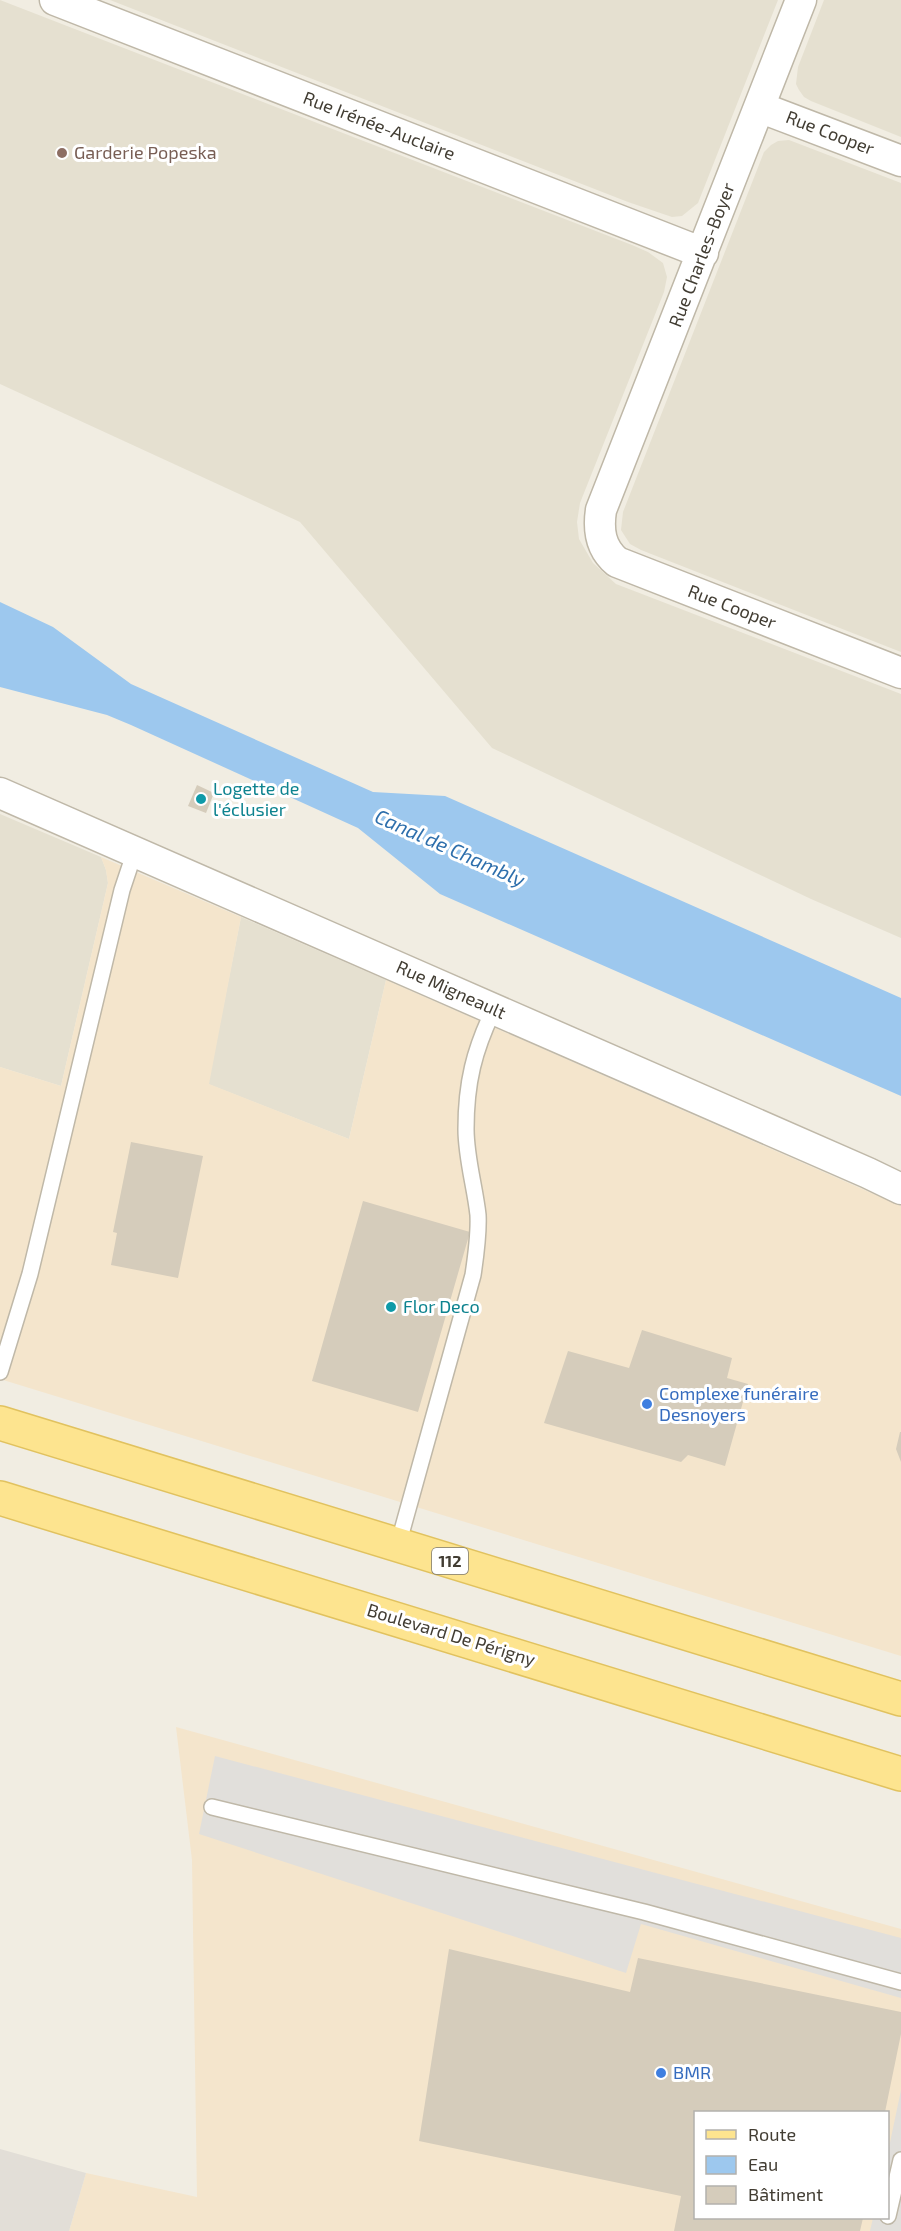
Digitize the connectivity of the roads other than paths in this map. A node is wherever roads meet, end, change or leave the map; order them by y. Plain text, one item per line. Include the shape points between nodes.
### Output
1 (55, 0) edge
2 (801, 0) edge
3 (759, 107) junction
4 (901, 160) edge
5 (703, 253) junction
6 (601, 510) joint
7 (901, 673) edge
8 (0, 793) edge
9 (135, 851) junction
10 (494, 1009) junction
11 (901, 1189) edge
12 (0, 1372) edge
13 (0, 1423) edge
14 (0, 1498) edge
15 (398, 1545) junction
16 (901, 1699) edge
17 (901, 1774) edge
18 (212, 1807) dead end
19 (901, 1982) edge
20 (901, 2160) edge
21 (889, 2209) edge

1 - 5 street, Rue Irénée-Auclaire
2 - 3 street, Rue Charles-Boyer
3 - 4 street, Rue Cooper
3 - 5 street, Rue Charles-Boyer
5 - 6 street, Rue Charles-Boyer
6 - 7 street, Rue Cooper via 601,539 609,556 617,562
8 - 9 street, Rue Migneault
9 - 10 street, Rue Migneault
9 - 12 lane via 122,890 30,1274
10 - 11 street, Rue Migneault
10 - 15 lane via 477,1047 468,1091 466,1131 478,1216 473,1275
13 - 15 main road, 112
14 - 17 main road, Boulevard De Périgny
15 - 16 main road, 112
18 - 19 lane via 644,1912
20 - 21 lane

